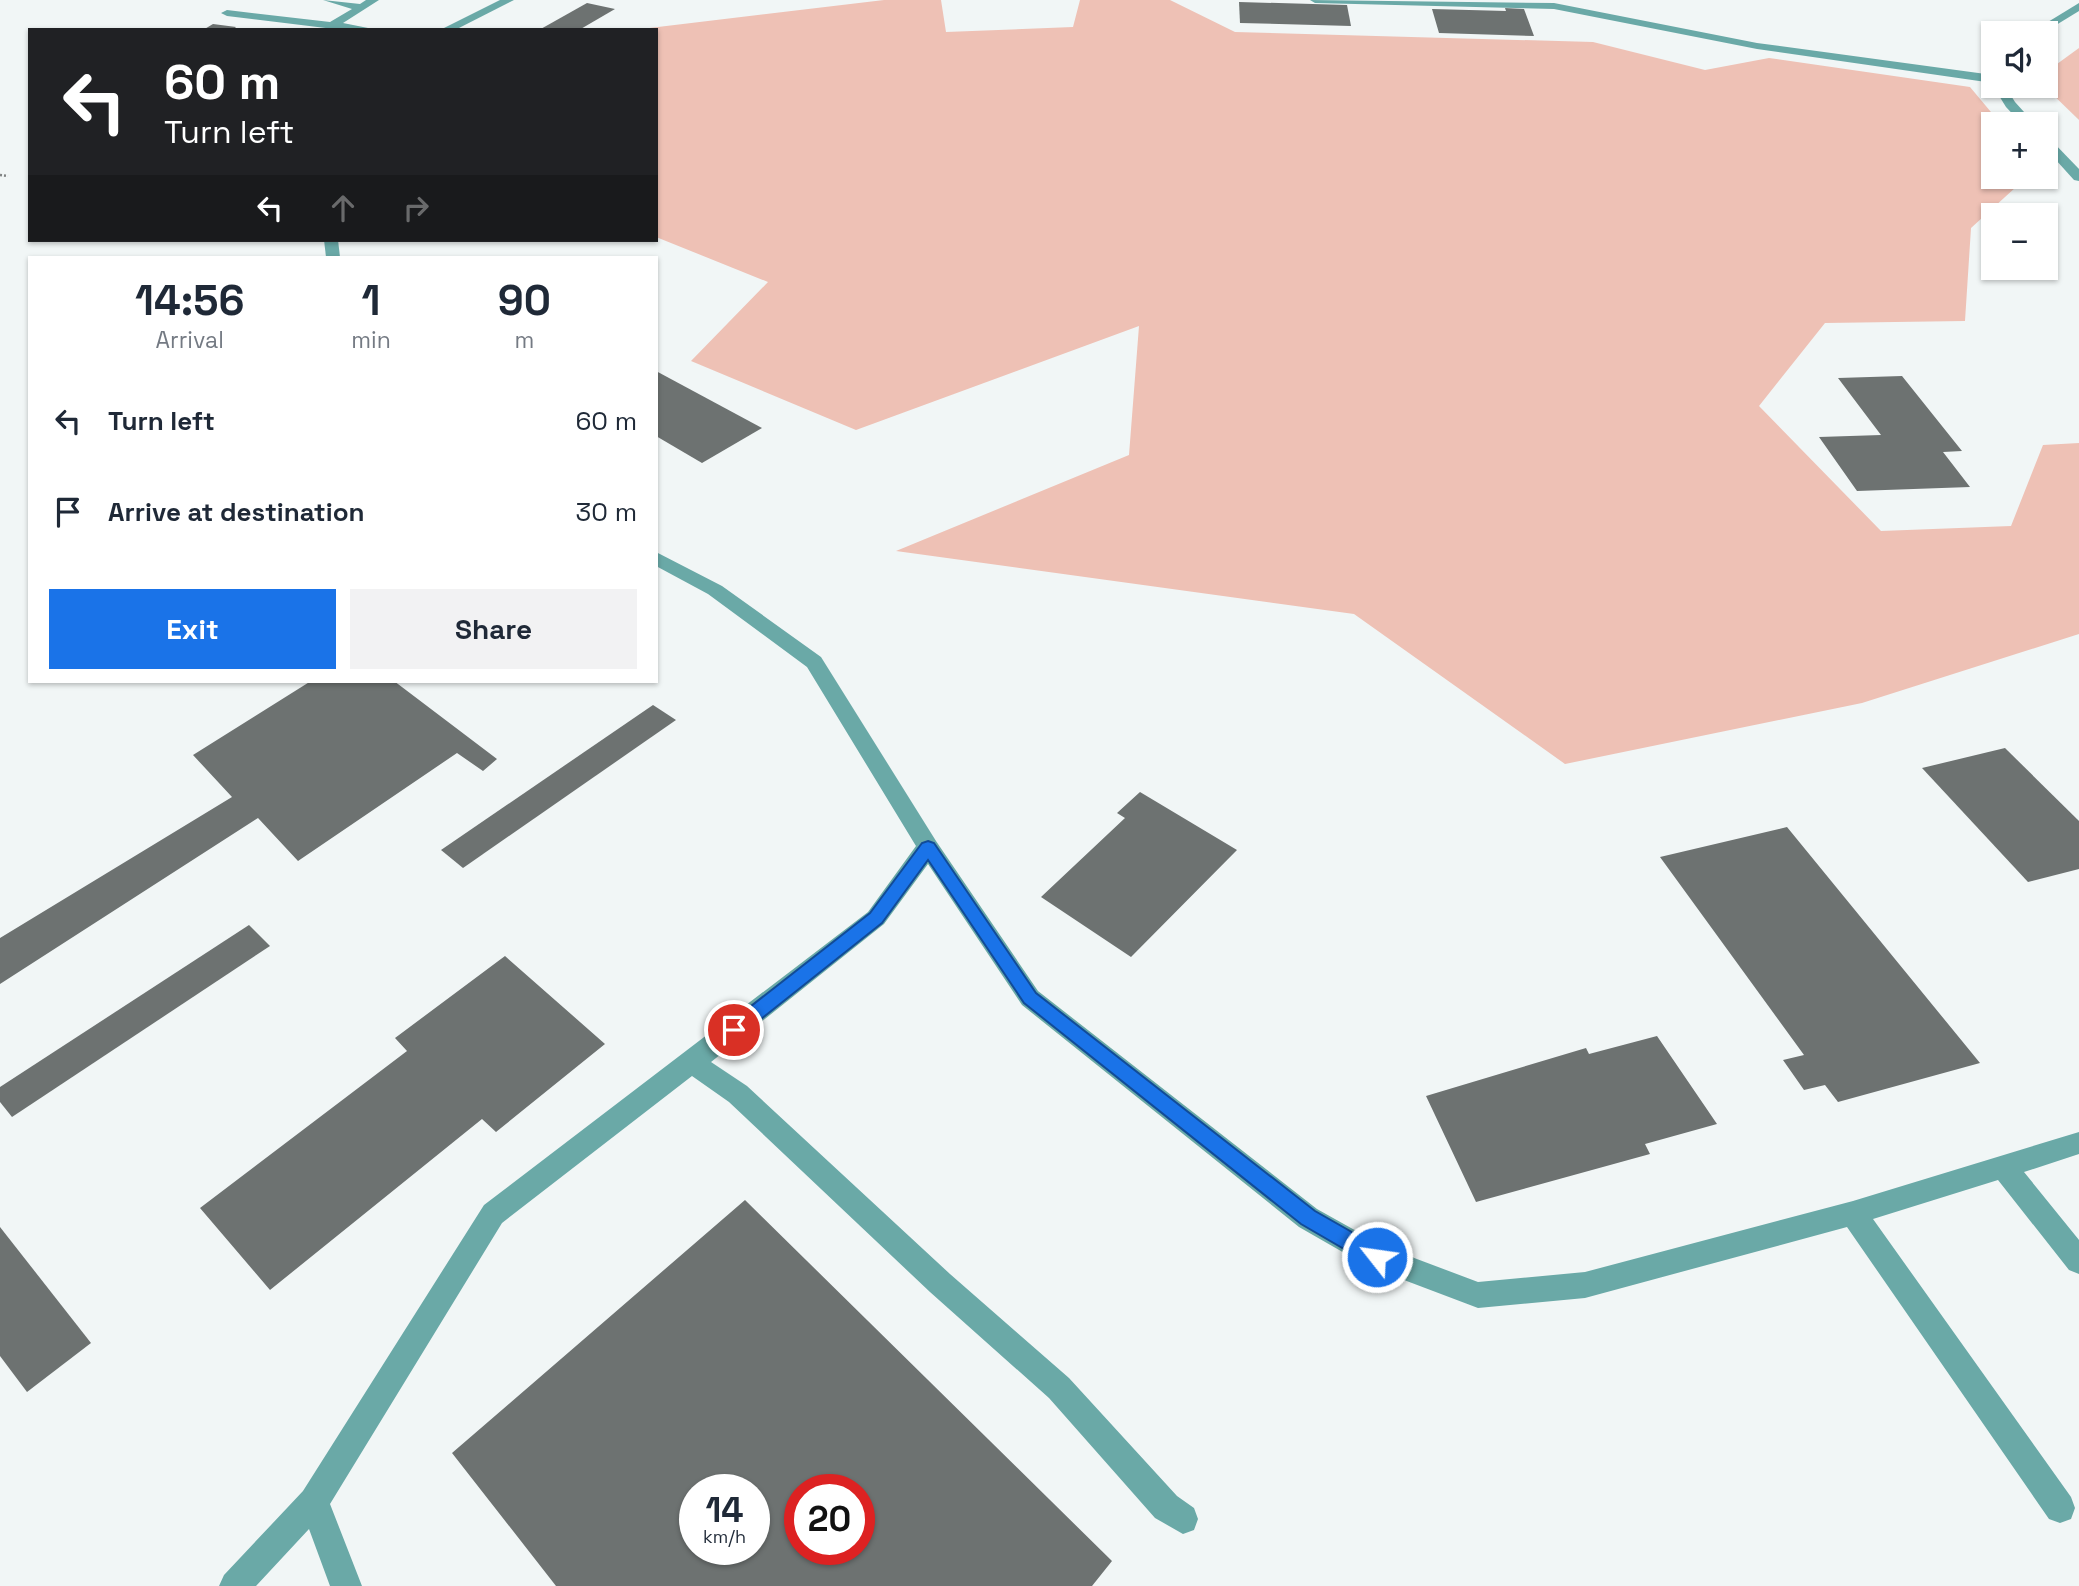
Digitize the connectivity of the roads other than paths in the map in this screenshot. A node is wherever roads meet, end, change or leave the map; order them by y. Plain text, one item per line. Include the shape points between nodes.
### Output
1 (328, 0) edge
2 (374, 0) edge
3 (509, 0) edge
4 (1315, 0) edge
5 (2079, 6) edge
6 (360, 7) junction
7 (228, 13) dead end
8 (2055, 21) edge
9 (332, 25) junction
10 (357, 28) edge
11 (449, 28) edge
12 (1981, 77) edge
13 (2006, 98) edge
14 (2018, 112) edge
15 (2058, 155) edge
16 (2079, 177) edge
17 (658, 559) edge
18 (928, 847) junction
19 (692, 1062) junction
20 (2079, 1143) edge
21 (2004, 1167) junction
22 (1853, 1213) junction
23 (2079, 1261) edge
24 (314, 1502) junction
25 (2060, 1508) dead end
26 (1183, 1518) dead end
27 (235, 1586) edge
28 (346, 1586) edge

1 - 6 lane
2 - 6 lane
3 - 11 lane
4 - 12 lane via 1554,6 1743,44
5 - 8 lane
6 - 9 lane
7 - 9 lane
9 - 10 lane
13 - 14 lane
15 - 16 lane
17 - 18 lane via 715,590 814,662
18 - 19 lane via 876,918
18 - 22 lane via 1030,998 1308,1218 1377,1257 1478,1295 1585,1285
19 - 24 lane via 493,1214
19 - 26 lane via 738,1094 1059,1388 1166,1507
20 - 21 lane
21 - 22 lane
21 - 23 lane
22 - 25 lane
24 - 27 lane
24 - 28 lane

